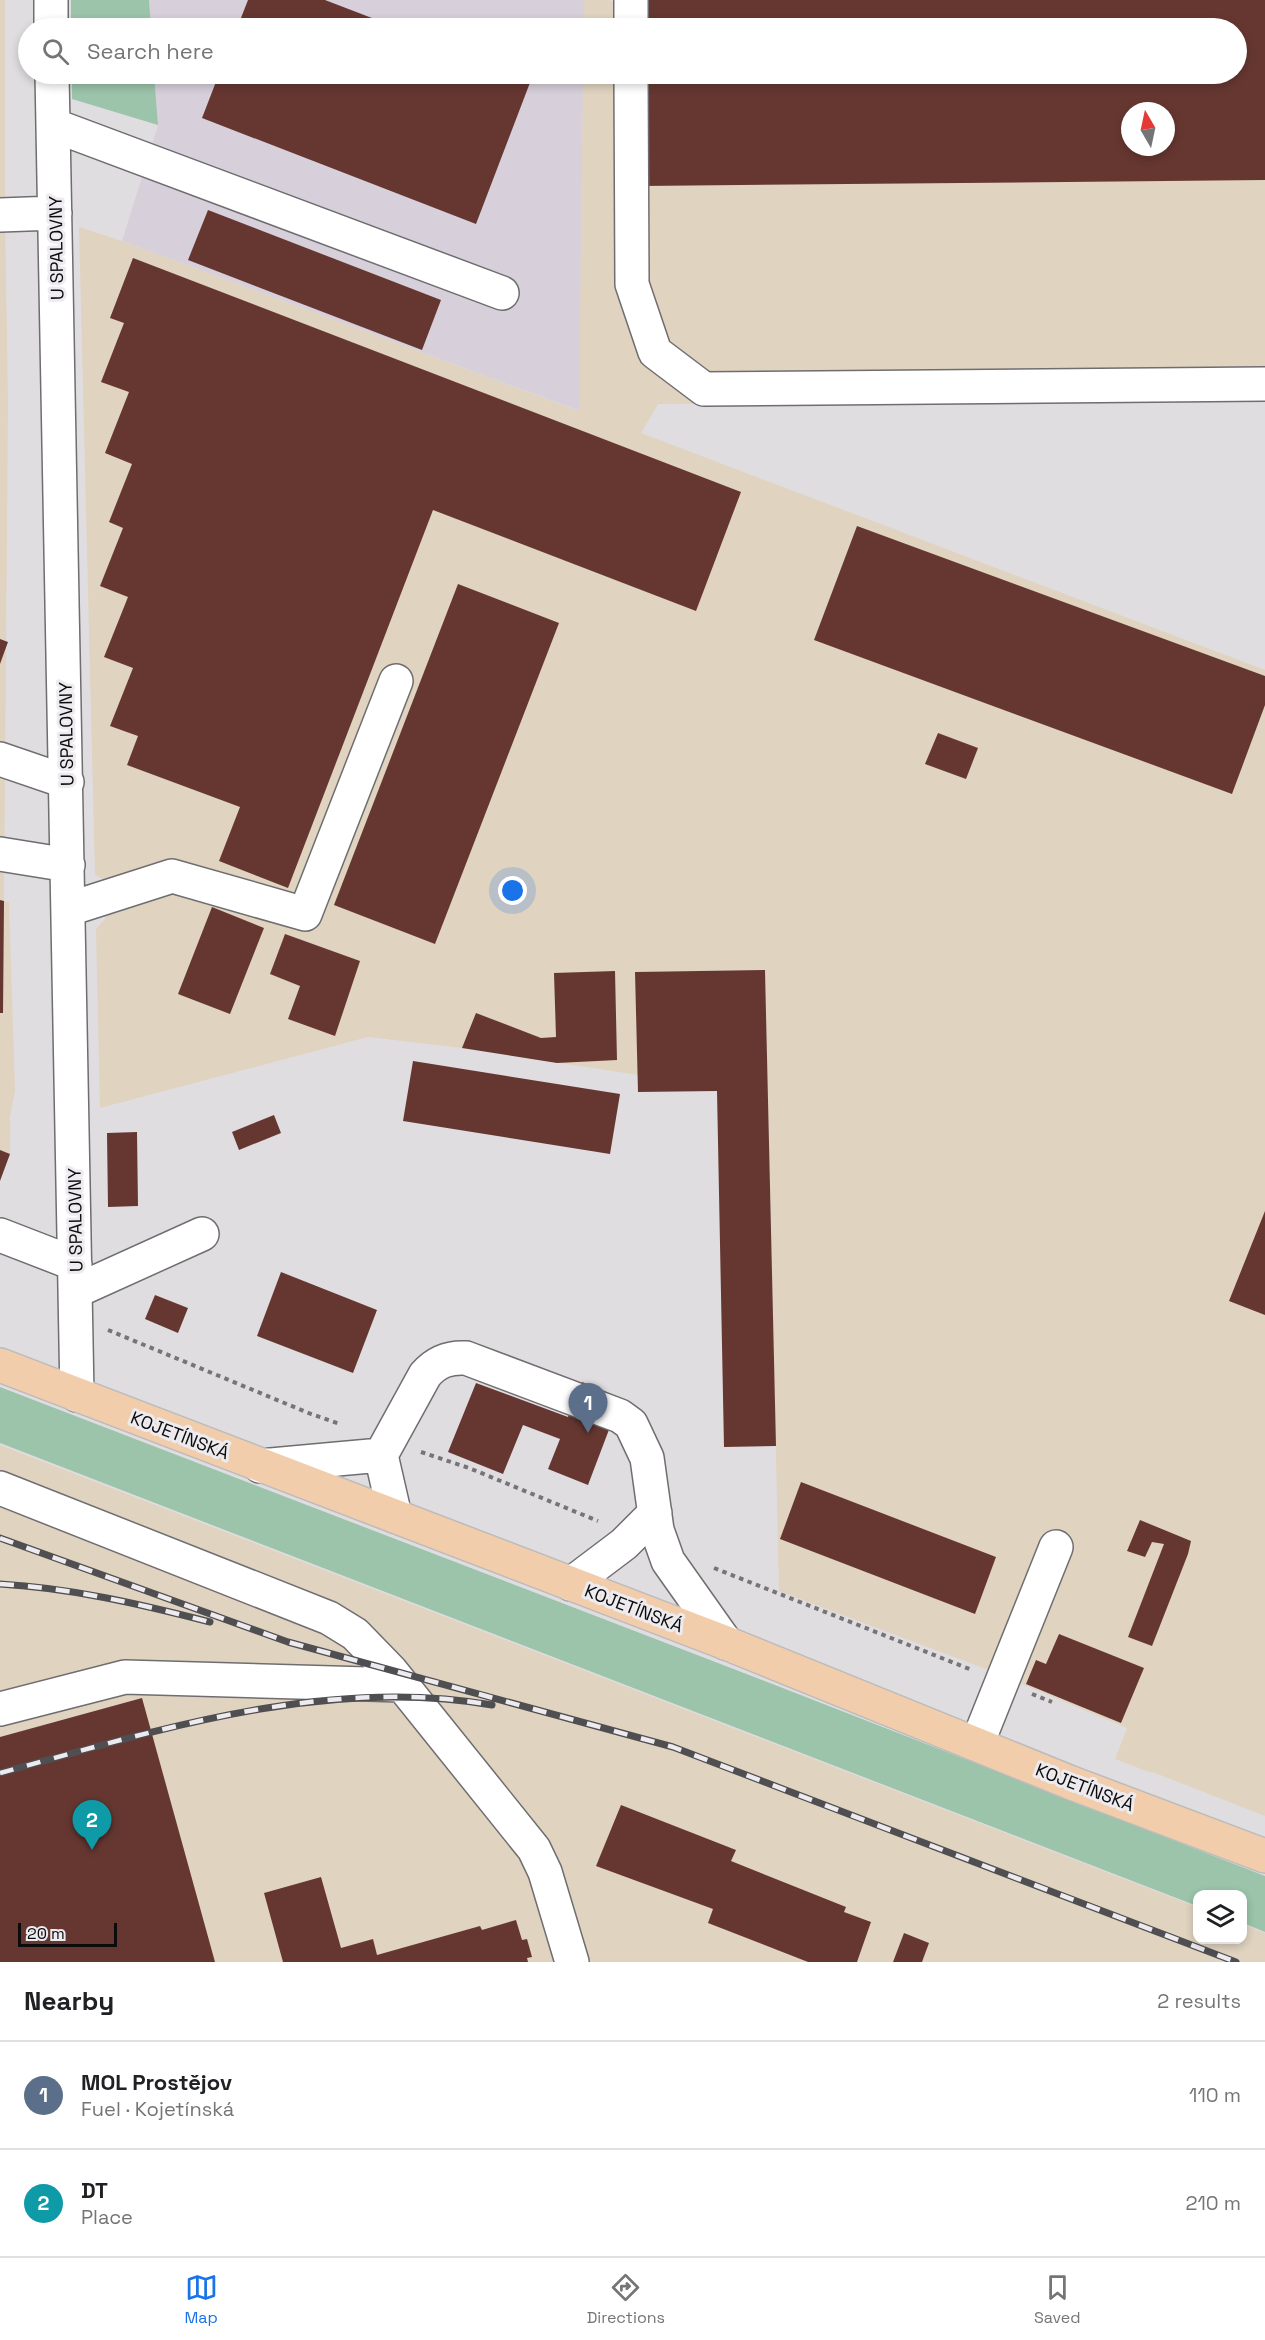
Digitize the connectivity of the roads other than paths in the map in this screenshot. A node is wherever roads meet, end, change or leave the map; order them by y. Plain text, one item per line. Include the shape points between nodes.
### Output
1 (51, 0) edge
2 (631, 0) edge
3 (51, 18) edge
4 (631, 18) edge
5 (52, 84) edge
6 (631, 84) edge
7 (53, 125) junction
8 (55, 213) junction
9 (0, 215) edge
10 (501, 293) dead end
11 (1265, 384) edge
12 (396, 681) dead end
13 (0, 759) edge
14 (67, 782) junction
15 (0, 854) edge
16 (68, 865) junction
17 (69, 909) junction
18 (202, 1234) dead end
19 (0, 1235) edge
20 (76, 1288) junction
21 (0, 1365) edge
22 (77, 1395) junction
23 (385, 1448) junction
24 (260, 1466) junction
25 (0, 1488) edge
26 (395, 1516) junction
27 (644, 1524) junction
28 (1056, 1547) dead end
29 (571, 1584) junction
30 (726, 1643) junction
31 (402, 1685) junction
32 (0, 1710) edge
33 (977, 1744) junction
34 (1265, 1856) edge
35 (572, 1962) edge

1 - 3 street
2 - 4 street
5 - 7 street, U SPALOVNY
6 - 11 street via 632,284 655,352 704,389
7 - 8 street, U SPALOVNY
7 - 10 street
8 - 9 street
8 - 14 street, U SPALOVNY
12 - 17 street via 305,915 172,876
13 - 14 street
14 - 16 street, U SPALOVNY
15 - 16 street
16 - 17 street, U SPALOVNY
17 - 20 street, U SPALOVNY
18 - 20 street
19 - 20 street
20 - 22 street, U SPALOVNY
21 - 22 main road, KOJETÍNSKÁ
22 - 24 main road, KOJETÍNSKÁ
23 - 24 street
23 - 26 street
23 - 27 street via 433,1366 455,1357 466,1358 620,1416 632,1424 647,1458
24 - 26 main road, KOJETÍNSKÁ
25 - 31 street via 340,1623
26 - 29 main road, KOJETÍNSKÁ
27 - 29 street
27 - 30 street via 657,1530 668,1561
28 - 33 street
29 - 30 main road, KOJETÍNSKÁ
30 - 33 main road, KOJETÍNSKÁ
31 - 32 street via 125,1677
31 - 35 street via 534,1849 545,1872
33 - 34 main road, KOJETÍNSKÁ

